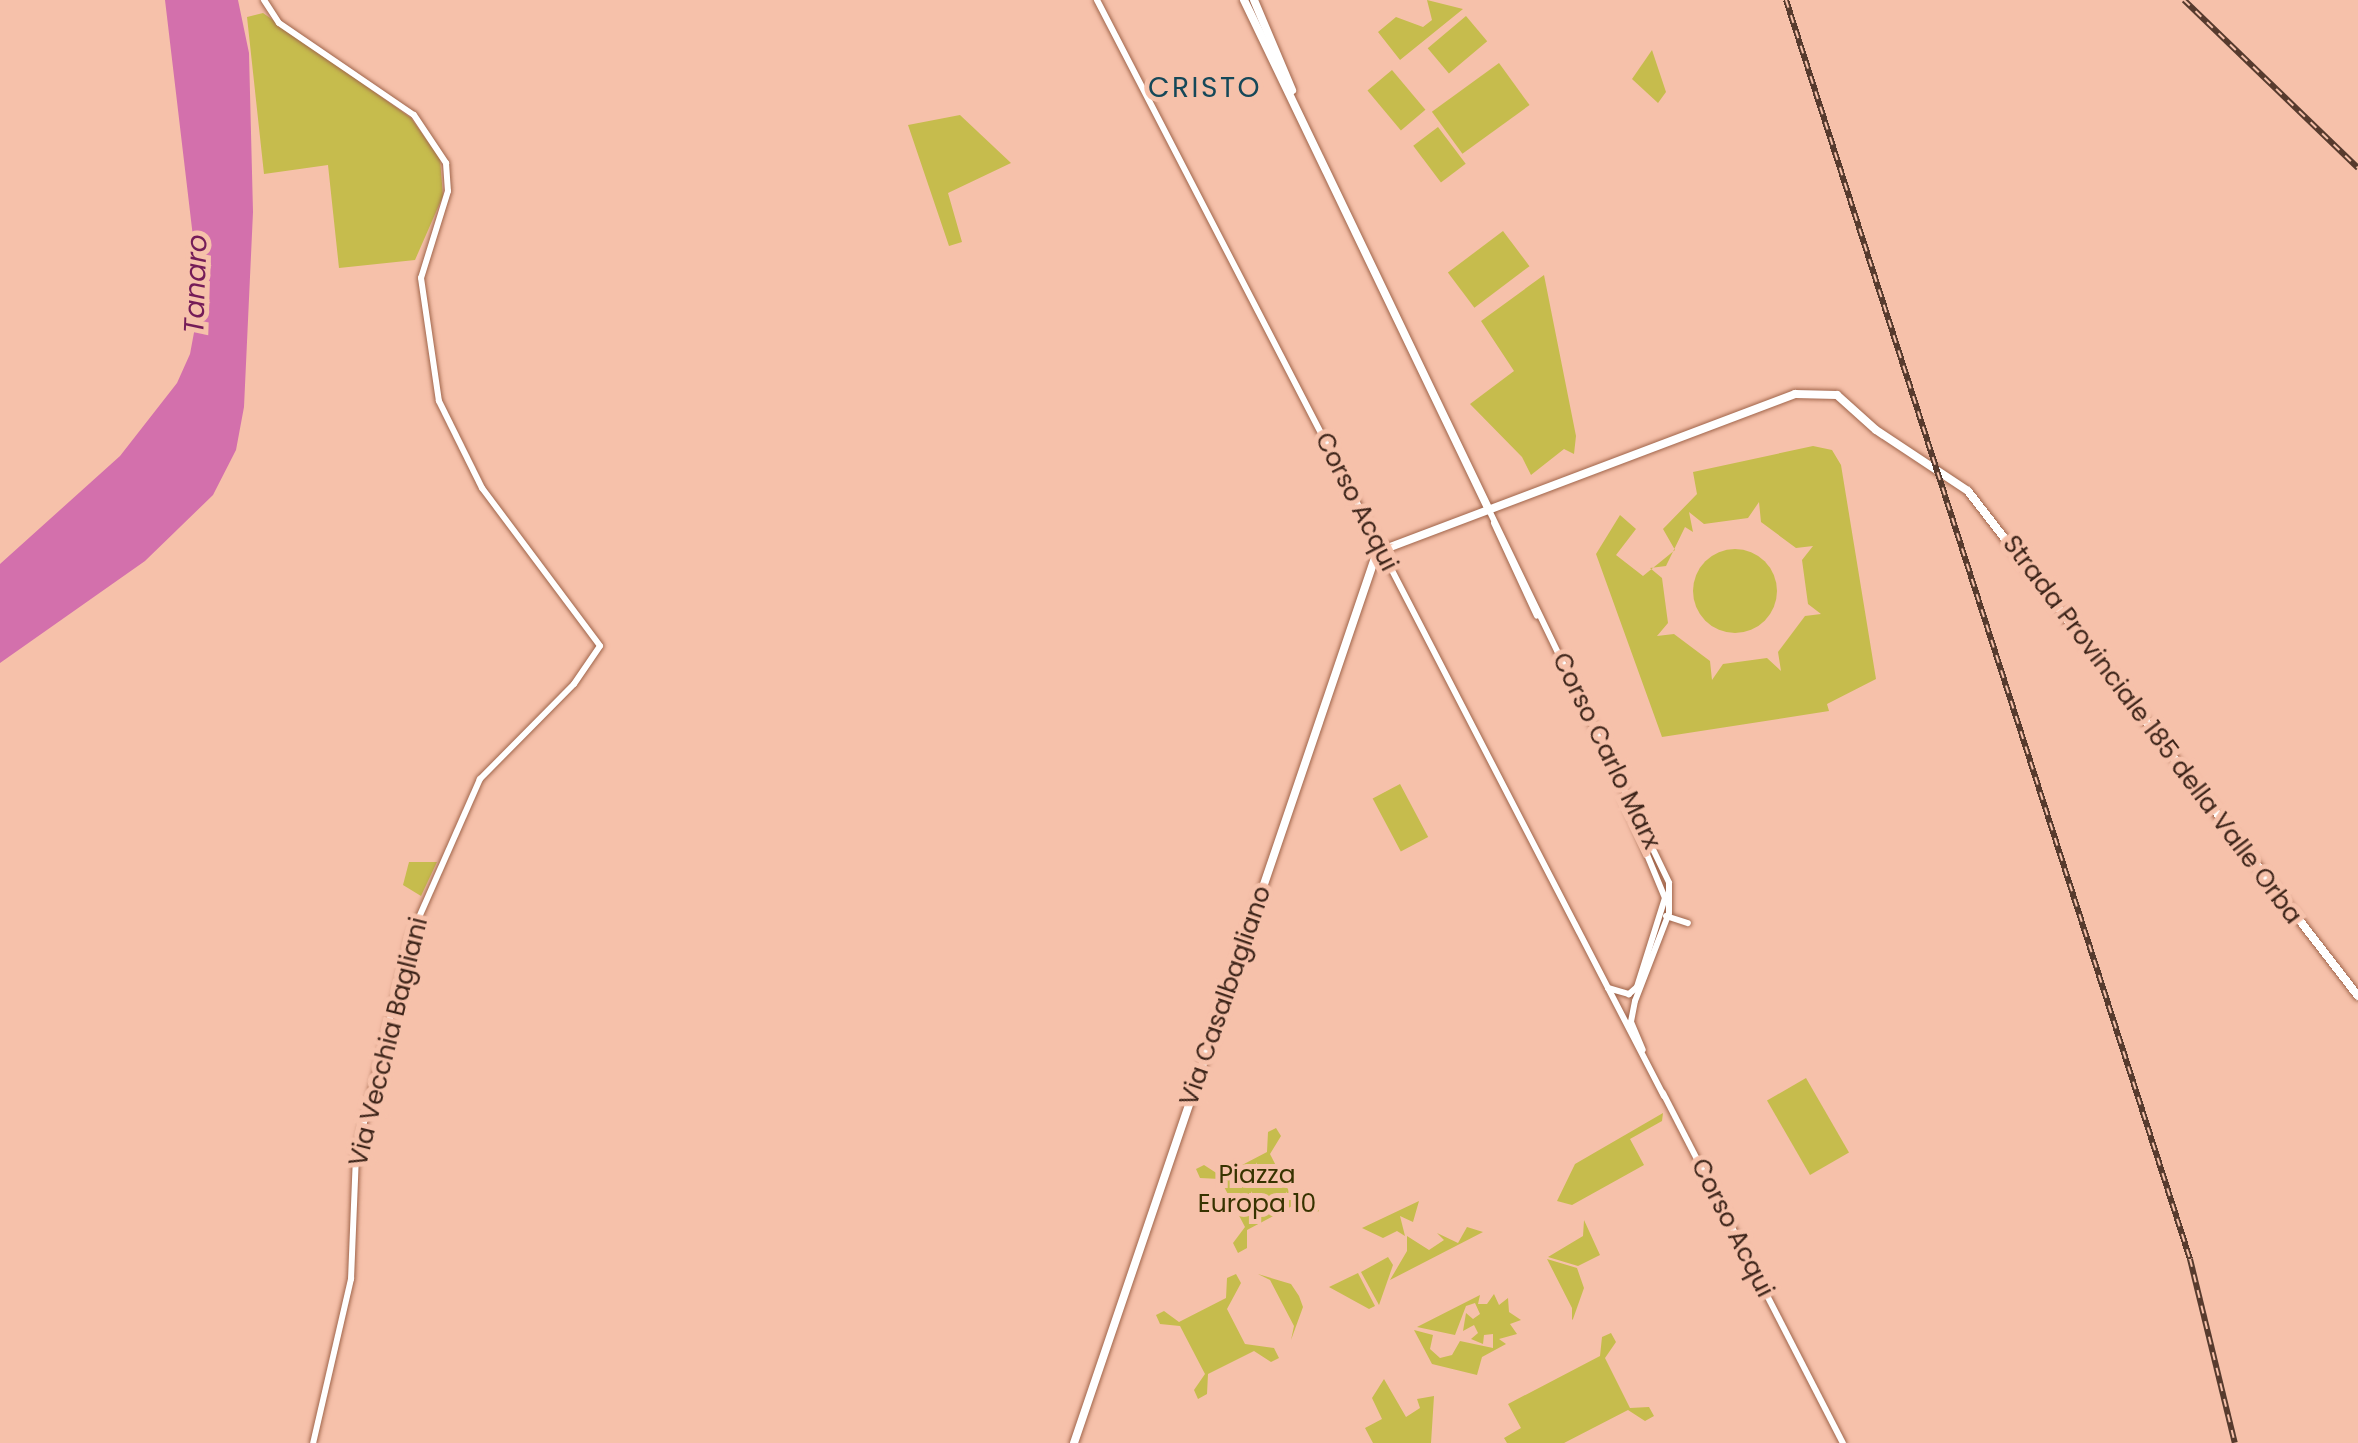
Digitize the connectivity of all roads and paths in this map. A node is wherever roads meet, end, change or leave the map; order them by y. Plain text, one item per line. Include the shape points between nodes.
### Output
1 (264, 0) edge
2 (1097, 0) edge
3 (1244, 0) edge
4 (1254, 0) edge
5 (1290, 89) junction
6 (1488, 508) junction
7 (1380, 549) junction
8 (1665, 915) junction
9 (1688, 923) dead end
10 (1604, 983) junction
11 (2358, 996) edge
12 (1630, 1000) junction
13 (1618, 1007) junction
14 (1664, 1096) junction
15 (313, 1443) edge
16 (1074, 1443) edge
17 (1843, 1443) edge

1 - 15 street, Via Vecchia Bagliani via 279,23 414,115 446,163 448,191 421,278 439,400 482,488 600,646 574,684 480,779 414,926 356,1156 351,1278
2 - 7 street, Corso Acqui
3 - 5 main road, Corso Carlo Marx
4 - 5 main road, Corso Carlo Marx
5 - 6 main road, Corso Carlo Marx
6 - 7 main road
6 - 8 street, Corso Carlo Marx via 1664,872
6 - 11 main road, Strada Provinciale 185 della Valle Orba via 1817,390 1841,397 1876,430 1975,499
7 - 10 street, Corso Acqui
7 - 16 main road, Via Casalbagliano
8 - 9 street
8 - 12 street, Corso Carlo Marx
10 - 12 street
10 - 13 street, Corso Acqui
12 - 13 street, Corso Carlo Marx
12 - 13 street
12 - 14 street, Corso Acqui via 1632,1026
13 - 14 street, Corso Acqui
14 - 17 street, Corso Acqui

